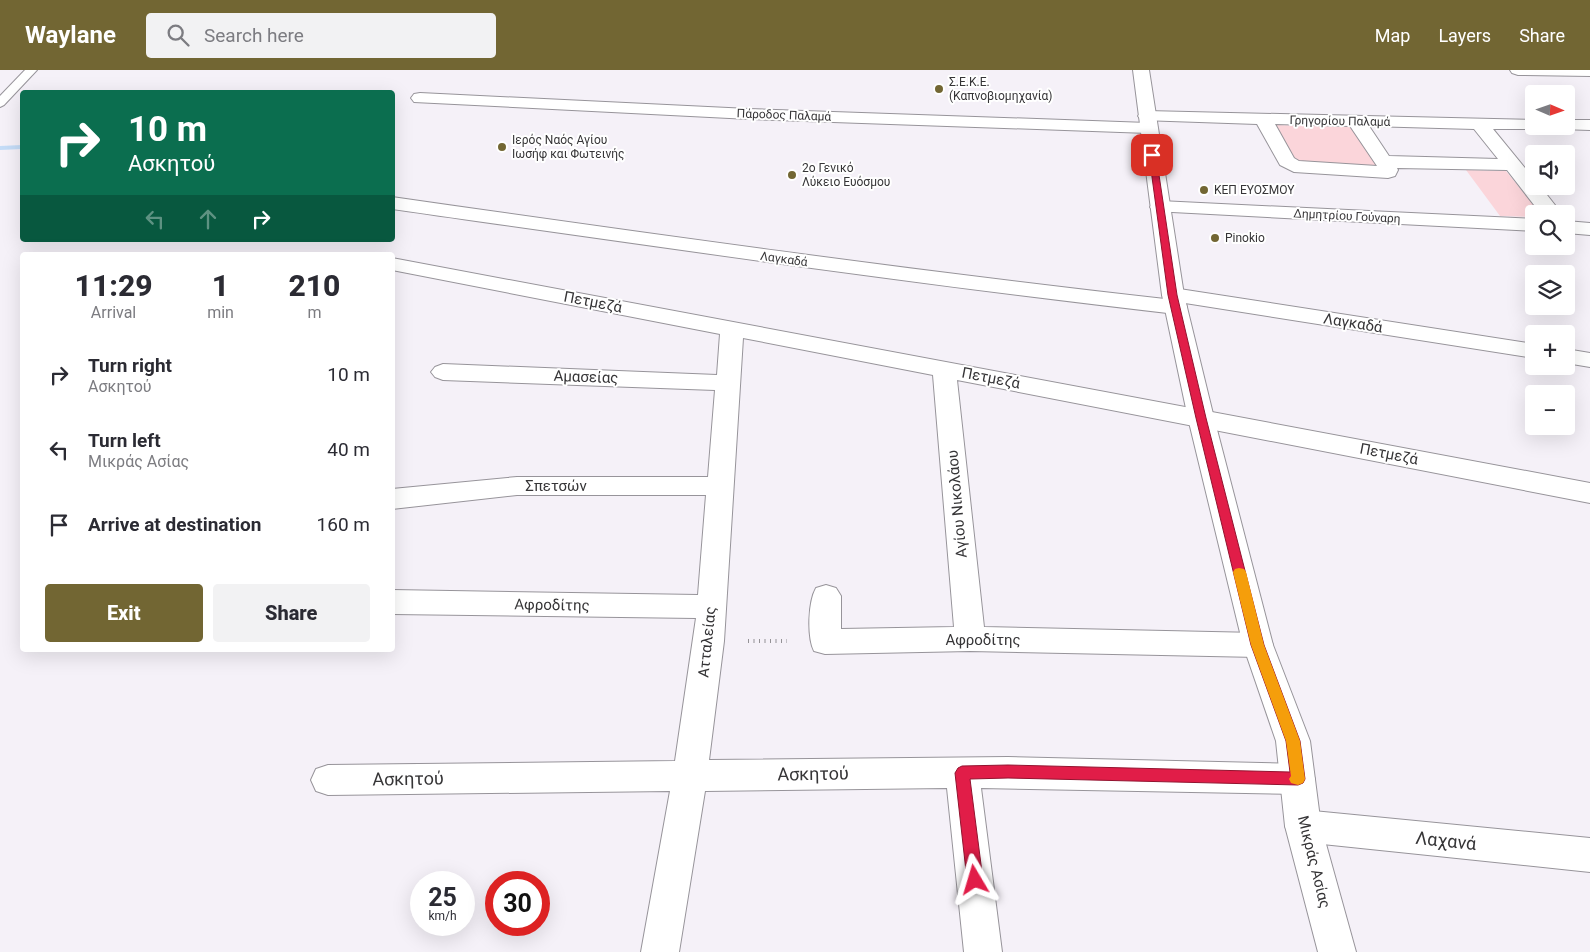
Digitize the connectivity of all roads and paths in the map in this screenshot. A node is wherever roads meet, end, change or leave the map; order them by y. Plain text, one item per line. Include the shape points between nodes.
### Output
1 (31, 70) edge
2 (1140, 70) edge
3 (1518, 70) edge
4 (1590, 72) edge
5 (420, 98) dead end
6 (0, 103) edge
7 (1263, 119) junction
8 (1356, 121) junction
9 (1148, 122) junction
10 (1480, 124) junction
11 (1525, 125) edge
12 (1575, 125) edge
13 (1590, 126) edge
14 (1386, 162) junction
15 (1513, 165) junction
16 (395, 202) edge
17 (1545, 205) edge
18 (1160, 207) junction
19 (1525, 225) edge
20 (1575, 228) edge
21 (1590, 229) edge
22 (395, 265) edge
23 (1174, 301) junction
24 (732, 329) junction
25 (1525, 350) edge
26 (1575, 358) edge
27 (1590, 360) edge
28 (944, 369) junction
29 (443, 372) dead end
30 (729, 383) junction
31 (1201, 418) junction
32 (720, 486) junction
33 (1589, 496) edge
34 (395, 499) edge
35 (826, 596) dead end
36 (395, 602) edge
37 (711, 607) junction
38 (970, 639) junction
39 (709, 641) junction
40 (825, 642) junction
41 (1258, 645) junction
42 (962, 773) junction
43 (690, 775) junction
44 (1298, 779) junction
45 (328, 780) dead end
46 (1303, 826) junction
47 (1590, 855) edge
48 (660, 952) edge
49 (983, 952) edge
50 (1337, 952) edge

1 - 6 lane
2 - 9 street, Μικράς Ασίας
3 - 4 street
5 - 9 street, Πάροδος Παλαμά via 749,114
7 - 8 street, Γρηγορίου Παλαμά
7 - 9 street, Γρηγορίου Παλαμά
7 - 14 street via 1286,161 1297,167 1386,172 1389,170
8 - 10 street, Γρηγορίου Παλαμά
8 - 14 street
9 - 18 street, Μικράς Ασίας
10 - 11 street, Γρηγορίου Παλαμά
10 - 15 street
12 - 13 street
14 - 15 street
15 - 17 street
16 - 23 street, Λαγκαδά via 1024,291
18 - 19 street, Δημητρίου Γούναρη
18 - 23 street, Μικράς Ασίας
20 - 21 street
22 - 24 street, Πετμεζά
23 - 25 street, Λαγκαδά
23 - 31 street, Μικράς Ασίας
24 - 28 street, Πετμεζά
24 - 30 street, Ατταλείας
26 - 27 street
28 - 31 street, Πετμεζά
28 - 38 street, Αγίου Νικολάου
29 - 30 street, Αμασείας
30 - 32 street, Ατταλείας
31 - 33 street, Πετμεζά
31 - 41 street, Μικράς Ασίας
32 - 34 street, Σπετσών via 517,486
32 - 37 street, Ατταλείας
35 - 40 street
36 - 37 street, Αφροδίτης
37 - 39 street, Ατταλείας
38 - 40 street, Αφροδίτης
38 - 41 street, Αφροδίτης
39 - 40 path
39 - 43 street, Ατταλείας
41 - 44 street, Μικράς Ασίας via 1293,741
42 - 43 street, Ασκητού
42 - 44 street, Ασκητού
42 - 49 street
43 - 45 street, Ασκητού
43 - 48 street, Ατταλείας
44 - 46 street, Μικράς Ασίας
46 - 47 street, Λαχανά
46 - 50 street, Μικράς Ασίας

